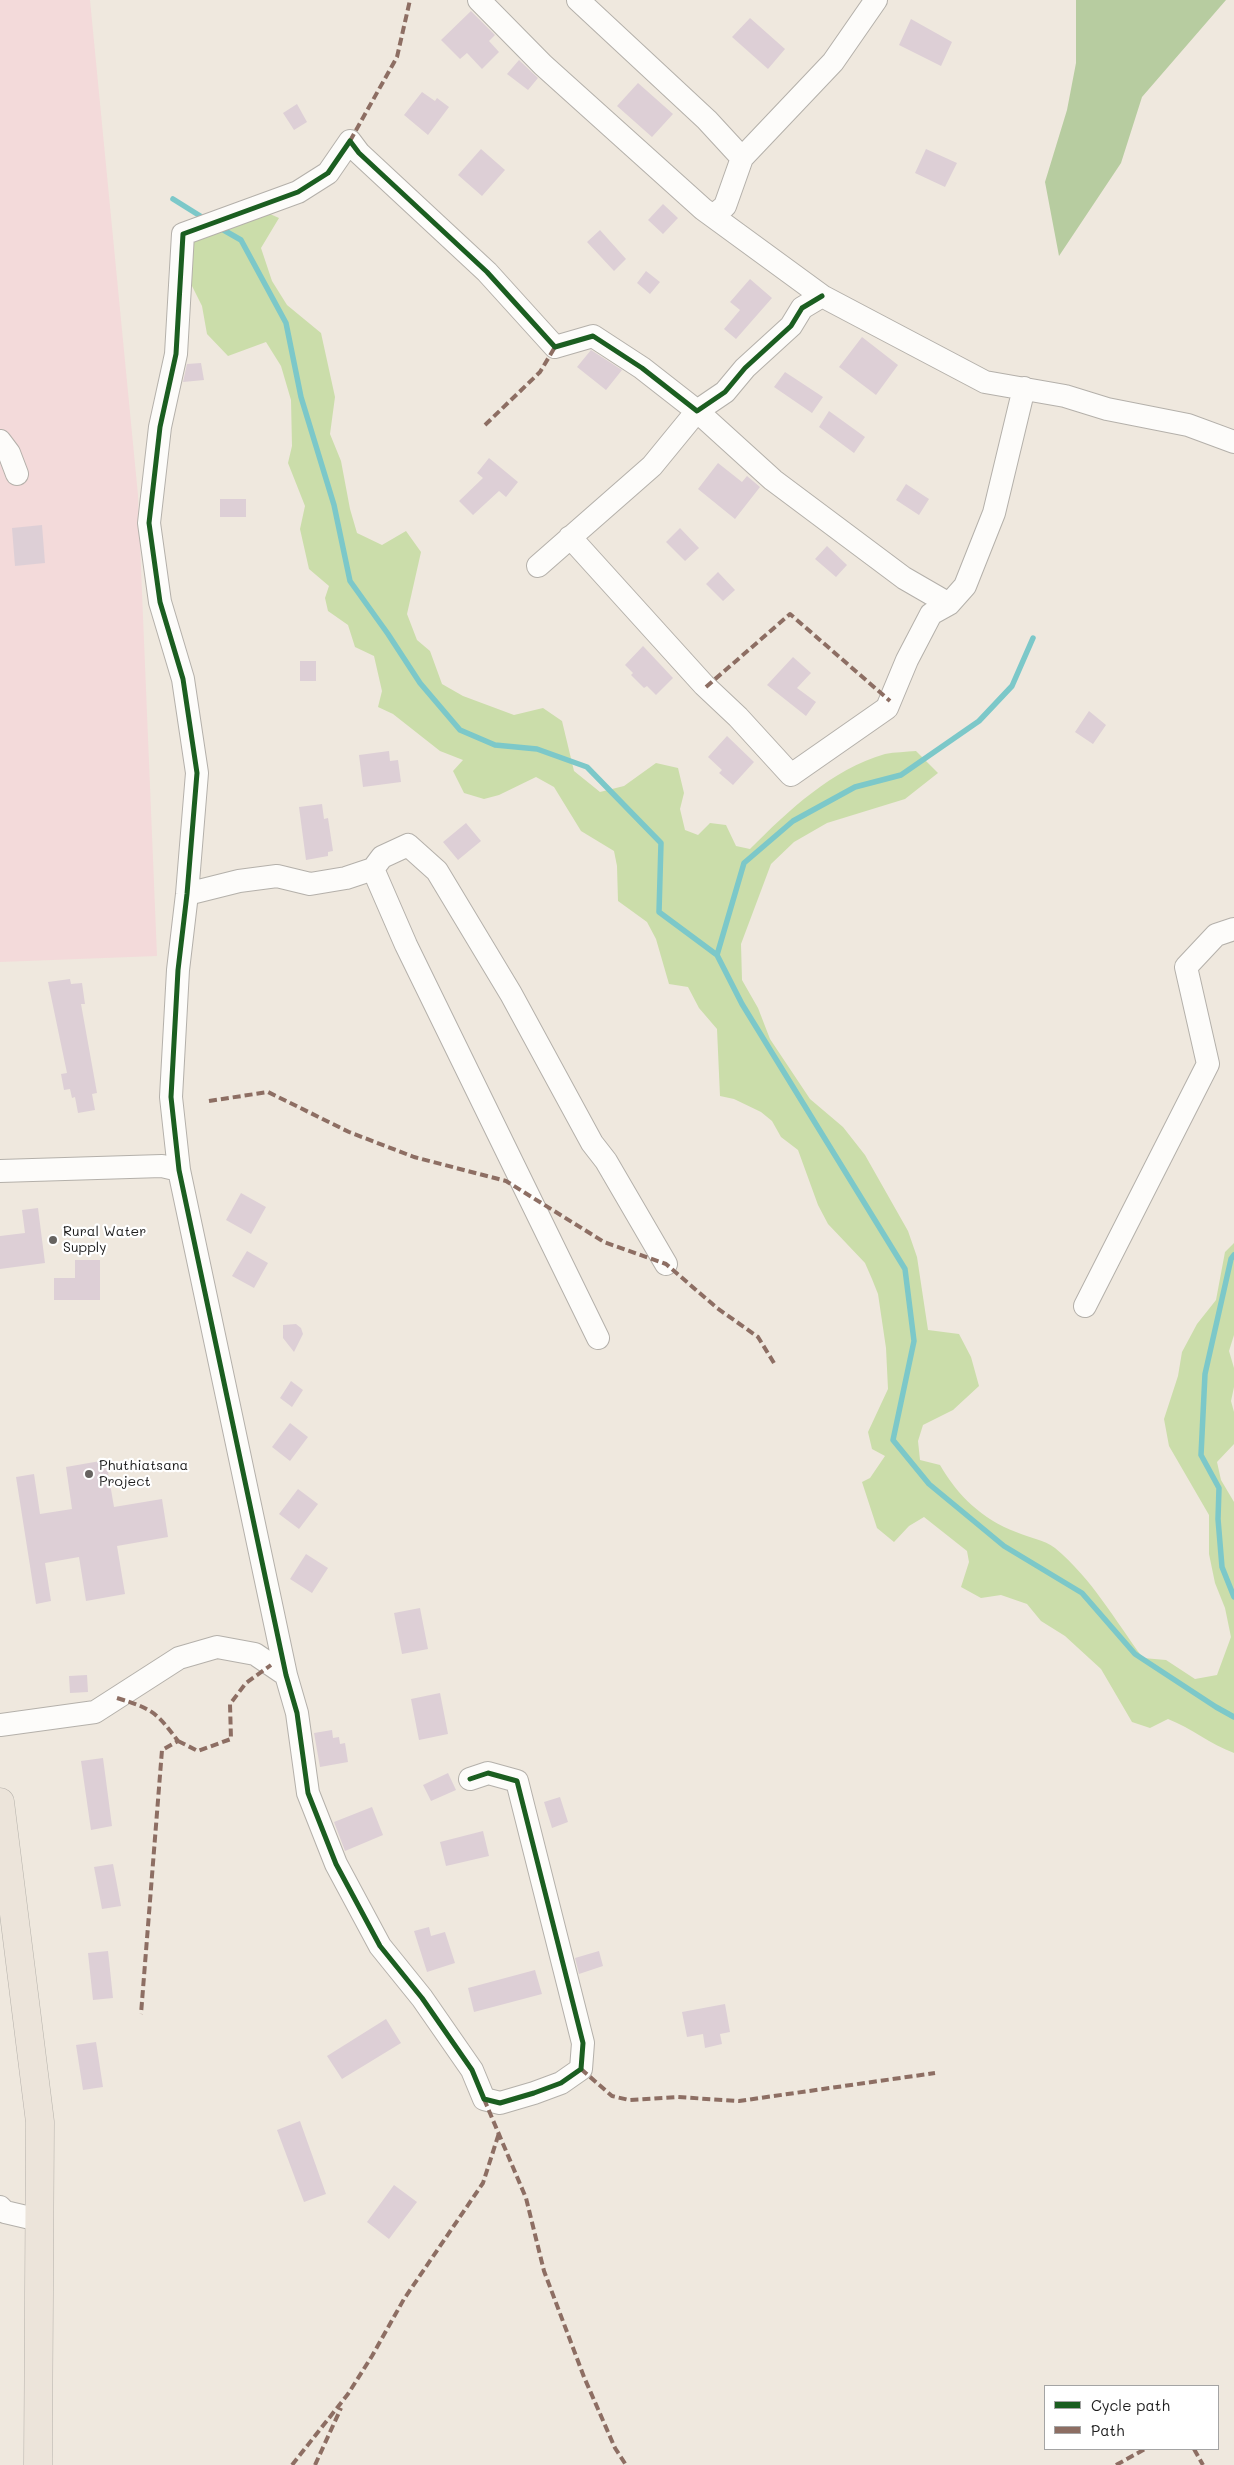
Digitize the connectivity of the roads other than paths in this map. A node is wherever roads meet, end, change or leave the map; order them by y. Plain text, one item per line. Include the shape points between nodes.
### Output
1 (479, 0) edge
2 (578, 0) edge
3 (876, 0) edge
4 (742, 158) junction
5 (714, 215) junction
6 (822, 296) junction
7 (1024, 388) junction
8 (698, 411) junction
9 (0, 441) edge
10 (1234, 442) edge
11 (17, 474) dead end
12 (570, 538) junction
13 (538, 566) dead end
14 (949, 604) junction
15 (373, 869) junction
16 (187, 894) junction
17 (1234, 929) edge
18 (178, 1170) junction
19 (0, 1171) edge
20 (666, 1264) dead end
21 (1085, 1306) dead end
22 (598, 1338) dead end
23 (286, 1675) junction
24 (0, 1725) edge
25 (470, 1779) dead end
26 (0, 1802) edge
27 (0, 2207) edge
28 (39, 2220) junction
29 (38, 2465) edge

1 - 5 street via 622,138
2 - 4 street via 707,120
3 - 4 street via 833,62
4 - 5 street via 725,206
5 - 6 street
6 - 7 street via 984,382
6 - 8 street via 802,308 791,326 724,392
7 - 10 street via 1188,425
7 - 14 street via 994,513 964,586
8 - 12 street via 652,466
8 - 14 street via 773,480 904,578
8 - 16 street via 593,336 554,347 487,272 350,142 328,173 298,192 183,234 176,354 160,427 149,523 160,602 183,679 197,773
9 - 11 street via 9,453
12 - 13 street
12 - 14 street via 791,775 887,708 931,614
15 - 16 street via 346,878 310,884 277,876 239,881
15 - 20 street via 382,857 408,845 437,871 512,994 592,1143 606,1161
15 - 22 street via 406,945
16 - 18 street via 178,970 171,1097
17 - 21 street via 1216,935 1186,966 1208,1064
18 - 19 street via 162,1166
18 - 23 street
23 - 24 street via 255,1654 217,1647 179,1658 95,1712
23 - 25 street via 297,1713 308,1793 336,1864 380,1946 422,1998 472,2070 484,2099 500,2103 561,2083 582,2069 583,2043 517,1781 488,1773
26 - 28 main road via 40,2122
27 - 28 street via 5,2212
28 - 29 main road

